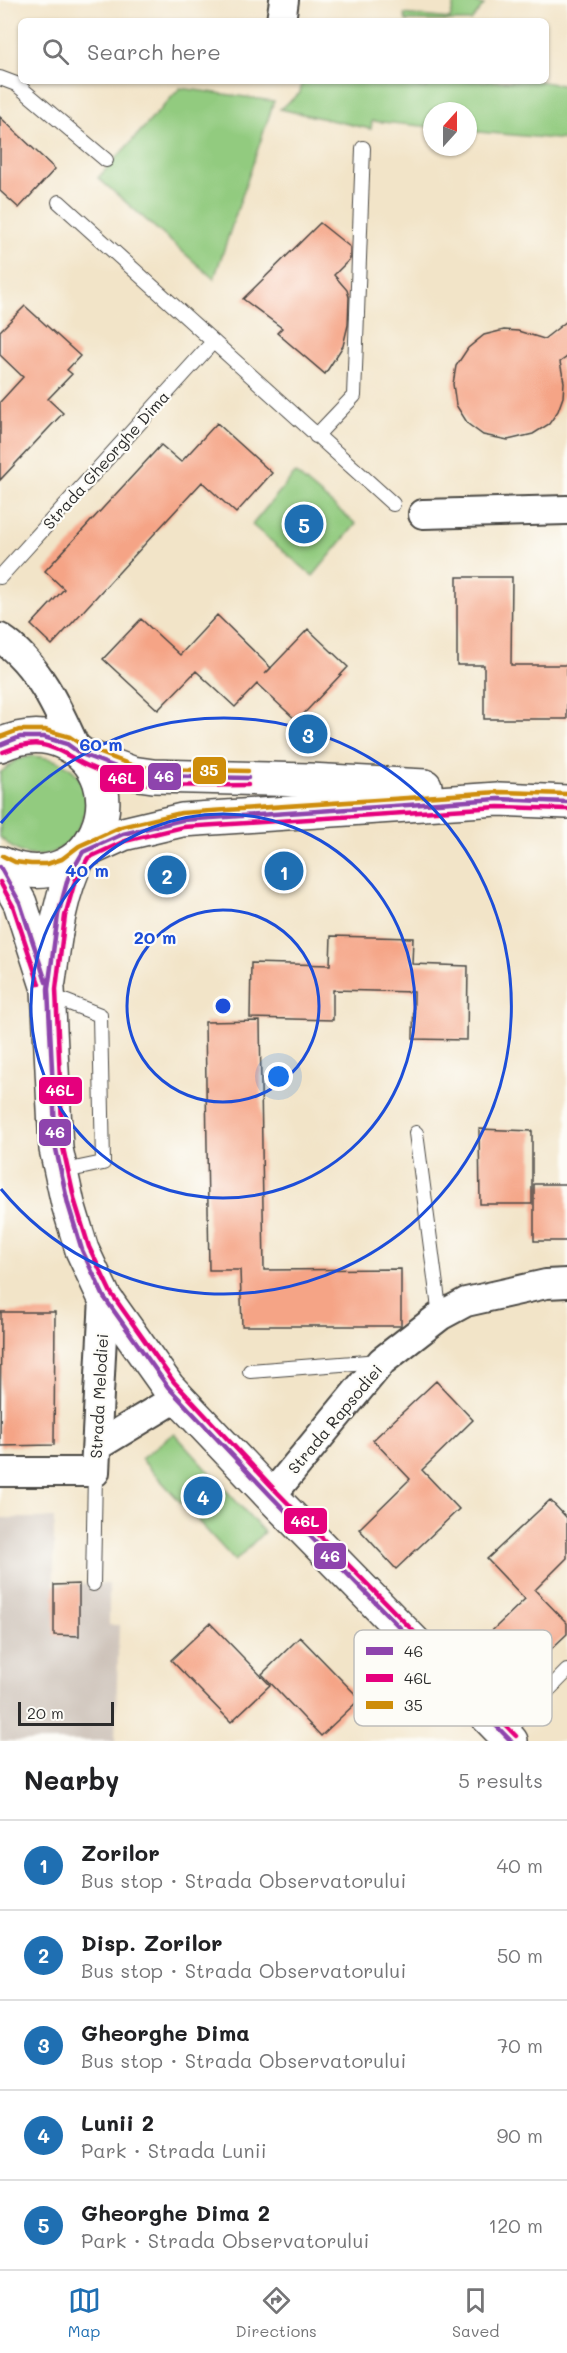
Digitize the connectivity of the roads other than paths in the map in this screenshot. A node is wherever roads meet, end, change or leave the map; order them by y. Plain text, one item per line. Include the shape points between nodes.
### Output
1 (284, 0) edge
2 (281, 18) edge
3 (0, 78) edge
4 (363, 148) dead end
5 (106, 160) dead end
6 (59, 202) dead end
7 (212, 343) junction
8 (316, 436) junction
9 (393, 504) dead end
10 (567, 510) edge
11 (423, 514) dead end
12 (0, 577) edge
13 (0, 638) edge
14 (0, 745) edge
15 (79, 753) junction
16 (498, 799) junction
17 (567, 802) edge
18 (81, 854) junction
19 (0, 865) edge
20 (48, 992) junction
21 (416, 1133) dead end
22 (60, 1172) junction
23 (567, 1283) edge
24 (104, 1297) junction
25 (440, 1316) junction
26 (382, 1361) junction
27 (250, 1371) dead end
28 (178, 1397) junction
29 (95, 1459) junction
30 (0, 1472) edge
31 (270, 1496) junction
32 (93, 1584) dead end
33 (401, 1630) edge
34 (567, 1671) edge
35 (552, 1688) edge
36 (495, 1726) edge
37 (518, 1726) edge
38 (507, 1738) edge

1 - 2 street
3 - 5 lane via 16,84
4 - 8 lane via 354,396
6 - 7 lane
7 - 8 lane
7 - 12 lane, Strada Gheorghe Dima
8 - 9 lane
10 - 11 street
13 - 15 street via 29,665
14 - 15 main road via 20,738 44,737 67,744
15 - 16 main road via 132,773 153,776 440,787
15 - 18 main road via 95,774 102,800 98,828
16 - 17 main road
16 - 18 main road via 182,820 123,834
18 - 19 main road via 65,866 48,871 31,872
18 - 20 main road via 62,896
19 - 20 main road via 20,903
20 - 22 main road
20 - 22 lane via 100,1015 103,1163
21 - 25 lane
22 - 24 main road via 82,1250
23 - 25 street, Strada Rapsodiei via 466,1302
24 - 28 main road
24 - 29 street, Strada Melodiei
25 - 26 street, Strada Rapsodiei
26 - 27 lane
26 - 31 street, Strada Rapsodiei
28 - 29 street
28 - 31 main road
29 - 30 street, Strada Melodiei
29 - 32 lane
31 - 33 main road
34 - 35 lane
36 - 38 main road
37 - 38 lane

